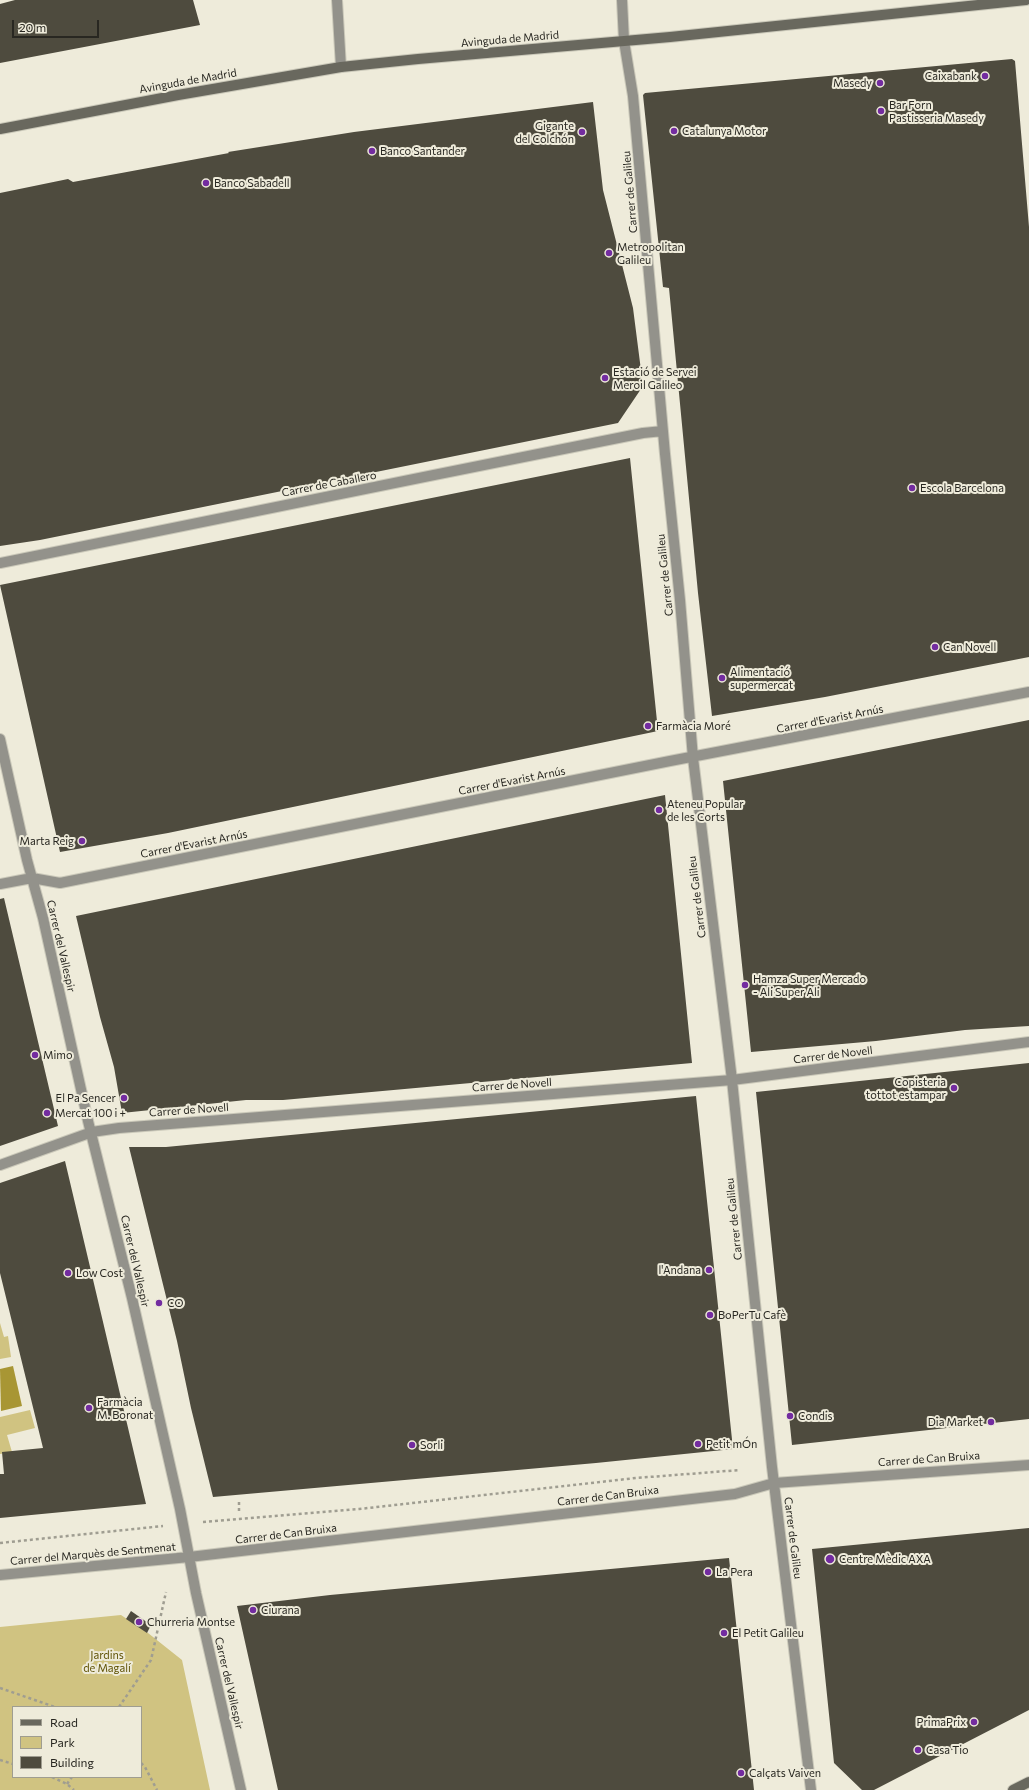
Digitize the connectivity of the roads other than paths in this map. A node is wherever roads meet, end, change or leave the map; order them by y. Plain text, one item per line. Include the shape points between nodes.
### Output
1 (338, 0) edge
2 (622, 0) edge
3 (1026, 0) edge
4 (624, 41) junction
5 (341, 67) junction
6 (0, 129) edge
7 (663, 431) junction
8 (0, 563) edge
9 (1029, 692) edge
10 (0, 739) edge
11 (692, 758) junction
12 (32, 878) junction
13 (0, 884) edge
14 (1029, 1042) edge
15 (732, 1080) junction
16 (92, 1132) junction
17 (0, 1165) edge
18 (1029, 1465) edge
19 (774, 1482) junction
20 (189, 1557) junction
21 (0, 1575) edge
22 (1029, 1782) edge
23 (241, 1790) edge
24 (811, 1790) edge
25 (1013, 1790) edge

1 - 5 street
2 - 4 street, Carrer de Galileu
3 - 4 main road, Avinguda de Madrid
4 - 5 main road, Avinguda de Madrid
4 - 7 street, Carrer de Galileu via 633,96
5 - 6 main road, Avinguda de Madrid
7 - 8 street, Carrer de Caballero
7 - 11 street, Carrer de Galileu via 680,600
9 - 11 street, Carrer d'Evarist Arnús
10 - 12 street, Carrer del Vallespir
11 - 12 street, Carrer d'Evarist Arnús via 60,883
11 - 15 street, Carrer de Galileu
12 - 13 street, Carrer d'Evarist Arnús
12 - 16 street, Carrer del Vallespir
14 - 15 street, Carrer de Novell
15 - 16 street, Carrer de Novell
15 - 19 street, Carrer de Galileu
16 - 17 street, Carrer de Novell
16 - 20 street, Carrer del Vallespir
18 - 19 street, Carrer de Can Bruixa
19 - 20 street, Carrer de Can Bruixa via 727,1495
19 - 24 street, Carrer de Galileu
20 - 21 street, Carrer del Marquès de Sentmenat
20 - 23 street, Carrer del Vallespir
22 - 25 main road

